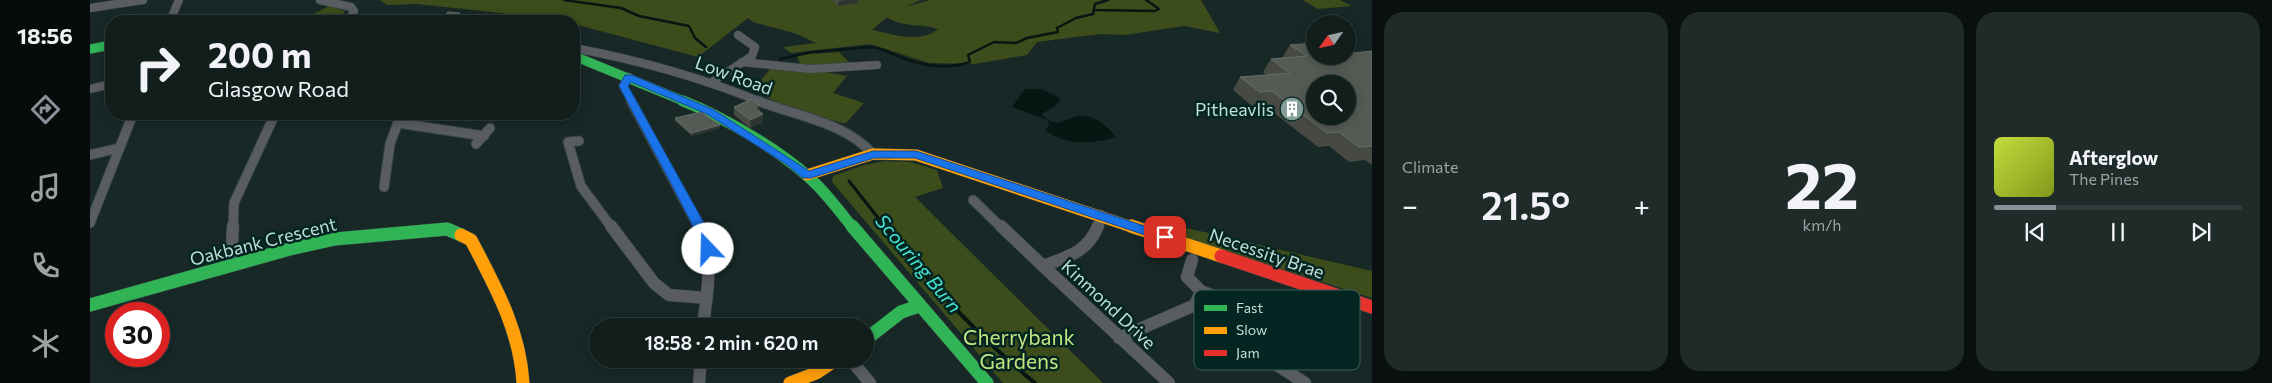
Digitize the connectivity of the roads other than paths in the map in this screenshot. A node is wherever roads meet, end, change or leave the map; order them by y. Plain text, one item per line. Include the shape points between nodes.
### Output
1 (143, 0) edge
2 (179, 0) edge
3 (320, 0) edge
4 (90, 8) edge
5 (173, 15) edge
6 (352, 15) edge
7 (738, 35) dead end
8 (105, 46) edge
9 (90, 49) edge
10 (580, 49) edge
11 (580, 58) edge
12 (742, 62) junction
13 (877, 65) dead end
14 (629, 77) junction
15 (712, 82) junction
16 (105, 85) edge
17 (90, 89) edge
18 (131, 120) edge
19 (272, 120) edge
20 (398, 120) edge
21 (404, 120) edge
22 (579, 141) dead end
23 (476, 144) dead end
24 (120, 148) junction
25 (873, 154) junction
26 (90, 155) edge
27 (807, 175) junction
28 (384, 187) dead end
29 (973, 200) dead end
30 (1101, 216) junction
31 (90, 223) edge
32 (1192, 260) dead end
33 (231, 265) junction
34 (1043, 266) junction
35 (1200, 290) edge
36 (1321, 290) edge
37 (706, 298) junction
38 (1360, 303) edge
39 (90, 305) edge
40 (1194, 305) edge
41 (919, 306) junction
42 (1372, 307) edge
43 (705, 318) edge
44 (874, 333) edge
45 (1118, 338) junction
46 (700, 368) edge
47 (824, 368) edge
48 (858, 368) edge
49 (1285, 370) edge
50 (524, 383) edge
51 (698, 383) edge
52 (790, 383) edge
53 (870, 383) edge
54 (987, 383) edge
55 (1169, 383) edge
56 (1305, 383) edge

1 - 4 street
2 - 5 street
3 - 6 street via 352,7
7 - 12 street via 755,46 752,56
8 - 9 main road
10 - 15 street, Low Road via 622,57
11 - 14 main road
12 - 13 street via 817,70
12 - 15 street
14 - 27 main road via 711,112
14 - 37 street via 623,86 706,240
15 - 25 street, Low Road via 845,131
16 - 17 street
18 - 24 street
19 - 33 street via 234,203
20 - 28 street via 390,144
21 - 23 street via 487,132
22 - 37 street via 568,142 581,186 653,281 669,295
24 - 26 street
24 - 31 street
25 - 27 main road, Necessity Brae
25 - 30 main road, Necessity Brae via 916,155
27 - 41 main road
29 - 34 street
30 - 34 street, Kinmond Drive via 1095,237 1088,246
30 - 36 main road, Necessity Brae
32 - 35 street via 1188,277
33 - 39 main road, Oakbank Crescent
33 - 50 main road, Oakbank Crescent via 335,239 447,229 472,240 521,351 526,372
34 - 45 street, Kinmond Drive
37 - 43 street
38 - 42 main road, Necessity Brae
40 - 45 street
41 - 44 main road via 900,312
41 - 54 main road
45 - 55 street, Kinmond Drive
46 - 51 street
47 - 52 main road
48 - 53 street
49 - 56 street

